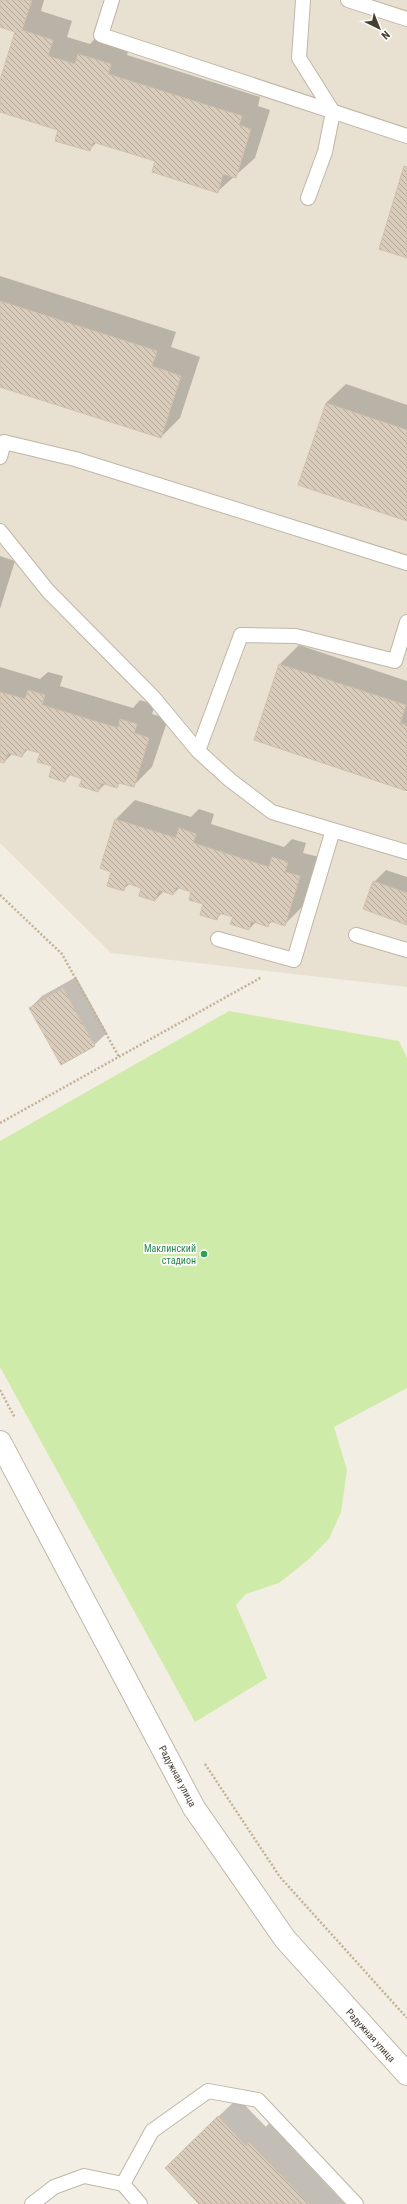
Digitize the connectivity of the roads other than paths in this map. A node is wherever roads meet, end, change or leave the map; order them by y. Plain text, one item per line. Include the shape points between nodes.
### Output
1 (112, 0) edge
2 (303, 0) edge
3 (348, 0) edge
4 (407, 19) edge
5 (334, 112) junction
6 (407, 136) edge
7 (308, 198) dead end
8 (0, 457) edge
9 (0, 531) edge
10 (407, 563) edge
11 (407, 622) edge
12 (198, 751) junction
13 (333, 830) junction
14 (407, 852) edge
15 (356, 935) dead end
16 (218, 939) dead end
17 (407, 950) edge
18 (3, 1454) edge
19 (407, 2074) edge
20 (123, 2184) junction
21 (32, 2204) edge
22 (140, 2204) edge
23 (356, 2204) edge

1 - 5 lane via 101,35
2 - 5 lane via 299,58
3 - 4 lane
5 - 6 lane
5 - 7 lane via 325,152
8 - 10 lane via 4,442 74,459
9 - 12 lane via 48,591 153,697
11 - 12 lane via 395,660 296,636 241,635
12 - 13 lane via 230,780 272,812
13 - 14 lane
13 - 16 lane via 294,960
15 - 17 lane
18 - 19 street, Радужная улица via 194,1808 284,1939
20 - 21 lane via 84,2176 54,2187
20 - 22 lane
20 - 23 lane via 152,2131 208,2090 258,2100

